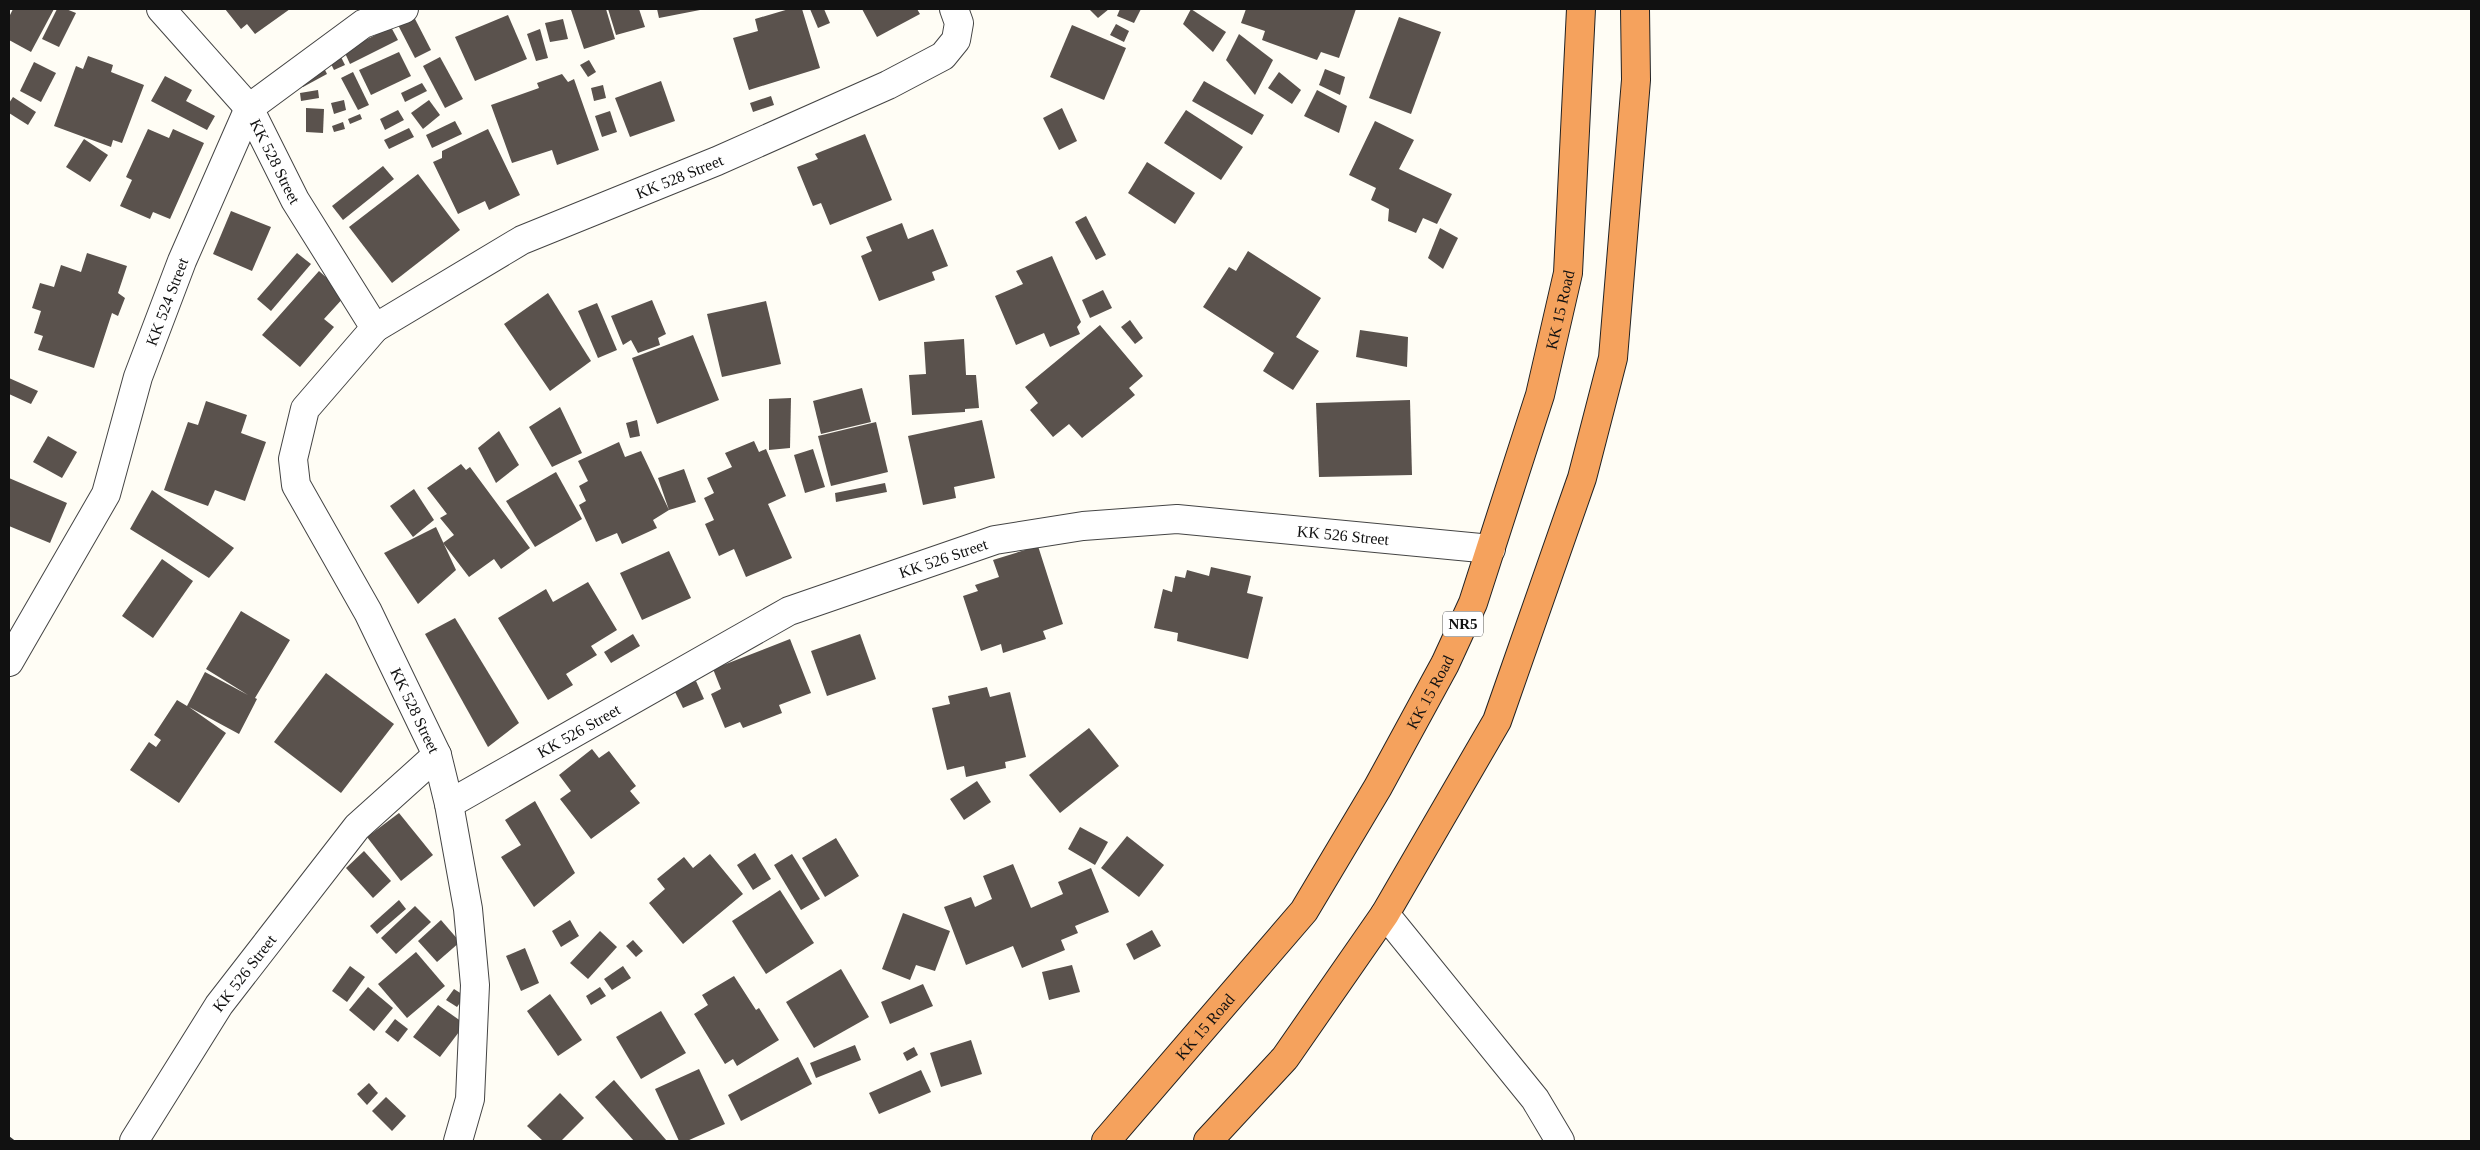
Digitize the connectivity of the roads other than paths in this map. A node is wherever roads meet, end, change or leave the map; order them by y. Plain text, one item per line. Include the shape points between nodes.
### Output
1 (162, 9) edge
2 (404, 9) edge
3 (954, 9) edge
4 (1581, 9) edge
5 (1635, 9) edge
6 (249, 108) junction
7 (375, 328) junction
8 (1491, 549) junction
9 (9, 662) edge
10 (437, 755) junction
11 (449, 804) junction
12 (1384, 914) junction
13 (134, 1141) edge
14 (458, 1141) edge
15 (1106, 1141) edge
16 (1208, 1141) edge
17 (1560, 1141) edge

1 - 6 street, KK 528 Street
2 - 6 street, KK 524 Street via 363,24
3 - 7 street, KK 528 Street via 959,22 956,40 943,56 888,85 717,161 522,240
4 - 8 highway, KK 15 Road / NR5 via 1568,273 1540,394
5 - 12 highway via 1636,80 1613,358 1582,478 1497,722
6 - 7 street, KK 528 Street via 295,200
6 - 9 street, KK 524 Street via 182,261 142,368 106,494
7 - 10 street, KK 528 Street via 304,409 293,459 296,485 368,612
8 - 11 street, KK 526 Street via 1177,518 1084,526 995,540 789,611
8 - 15 highway, KK 15 Road / NR5 via 1473,603 1445,664 1378,787 1304,912
10 - 11 street, KK 528 Street
10 - 13 street, KK 526 Street via 351,835 219,1005
11 - 14 street, KK 528 Street via 468,909 475,985 470,1099
12 - 16 highway via 1285,1058
12 - 17 street via 1535,1099

